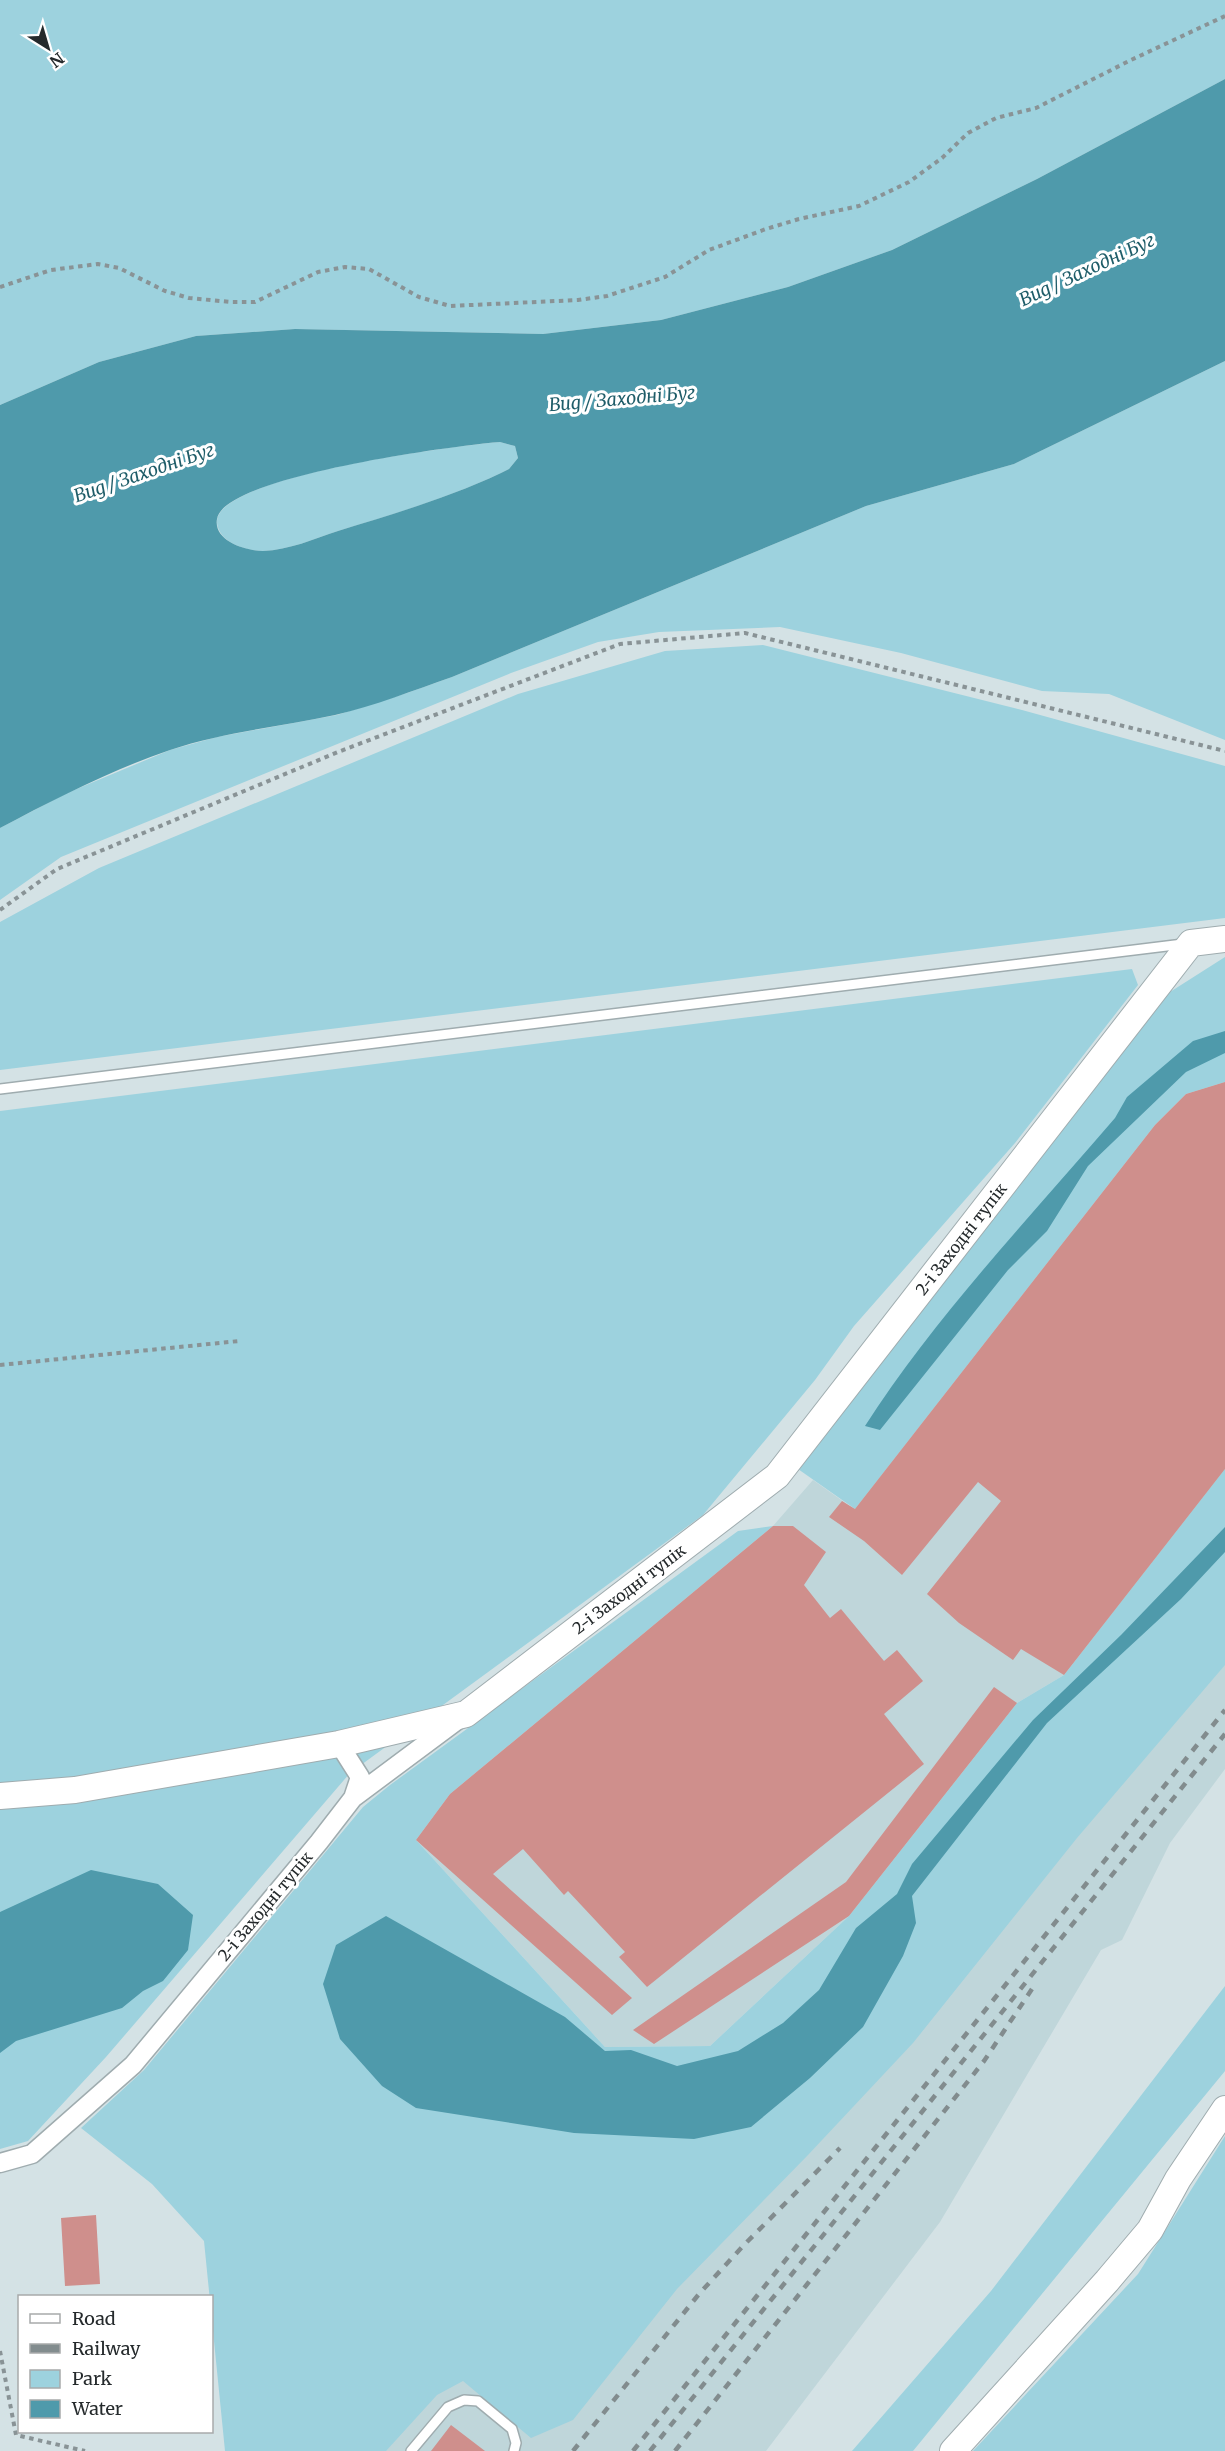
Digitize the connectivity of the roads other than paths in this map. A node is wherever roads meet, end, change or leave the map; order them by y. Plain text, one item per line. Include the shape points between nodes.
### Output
1 (1225, 939) edge
2 (1191, 943) junction
3 (0, 1089) edge
4 (466, 1714) junction
5 (339, 1744) junction
6 (0, 1796) edge
7 (353, 1798) junction
8 (1225, 2109) edge
9 (0, 2163) edge
10 (411, 2451) edge
11 (514, 2451) edge
12 (953, 2451) edge

1 - 2 main road
2 - 3 lane
2 - 4 main road, 2-і Заходні тупік via 777,1476
4 - 5 main road
4 - 7 street, 2-і Заходні тупік
5 - 6 main road via 75,1790
5 - 7 street via 360,1777
7 - 9 street, 2-і Заходні тупік via 133,2065 32,2154
8 - 12 main road via 1178,2179 1150,2230
10 - 11 lane via 448,2407 464,2400 478,2401 512,2429

